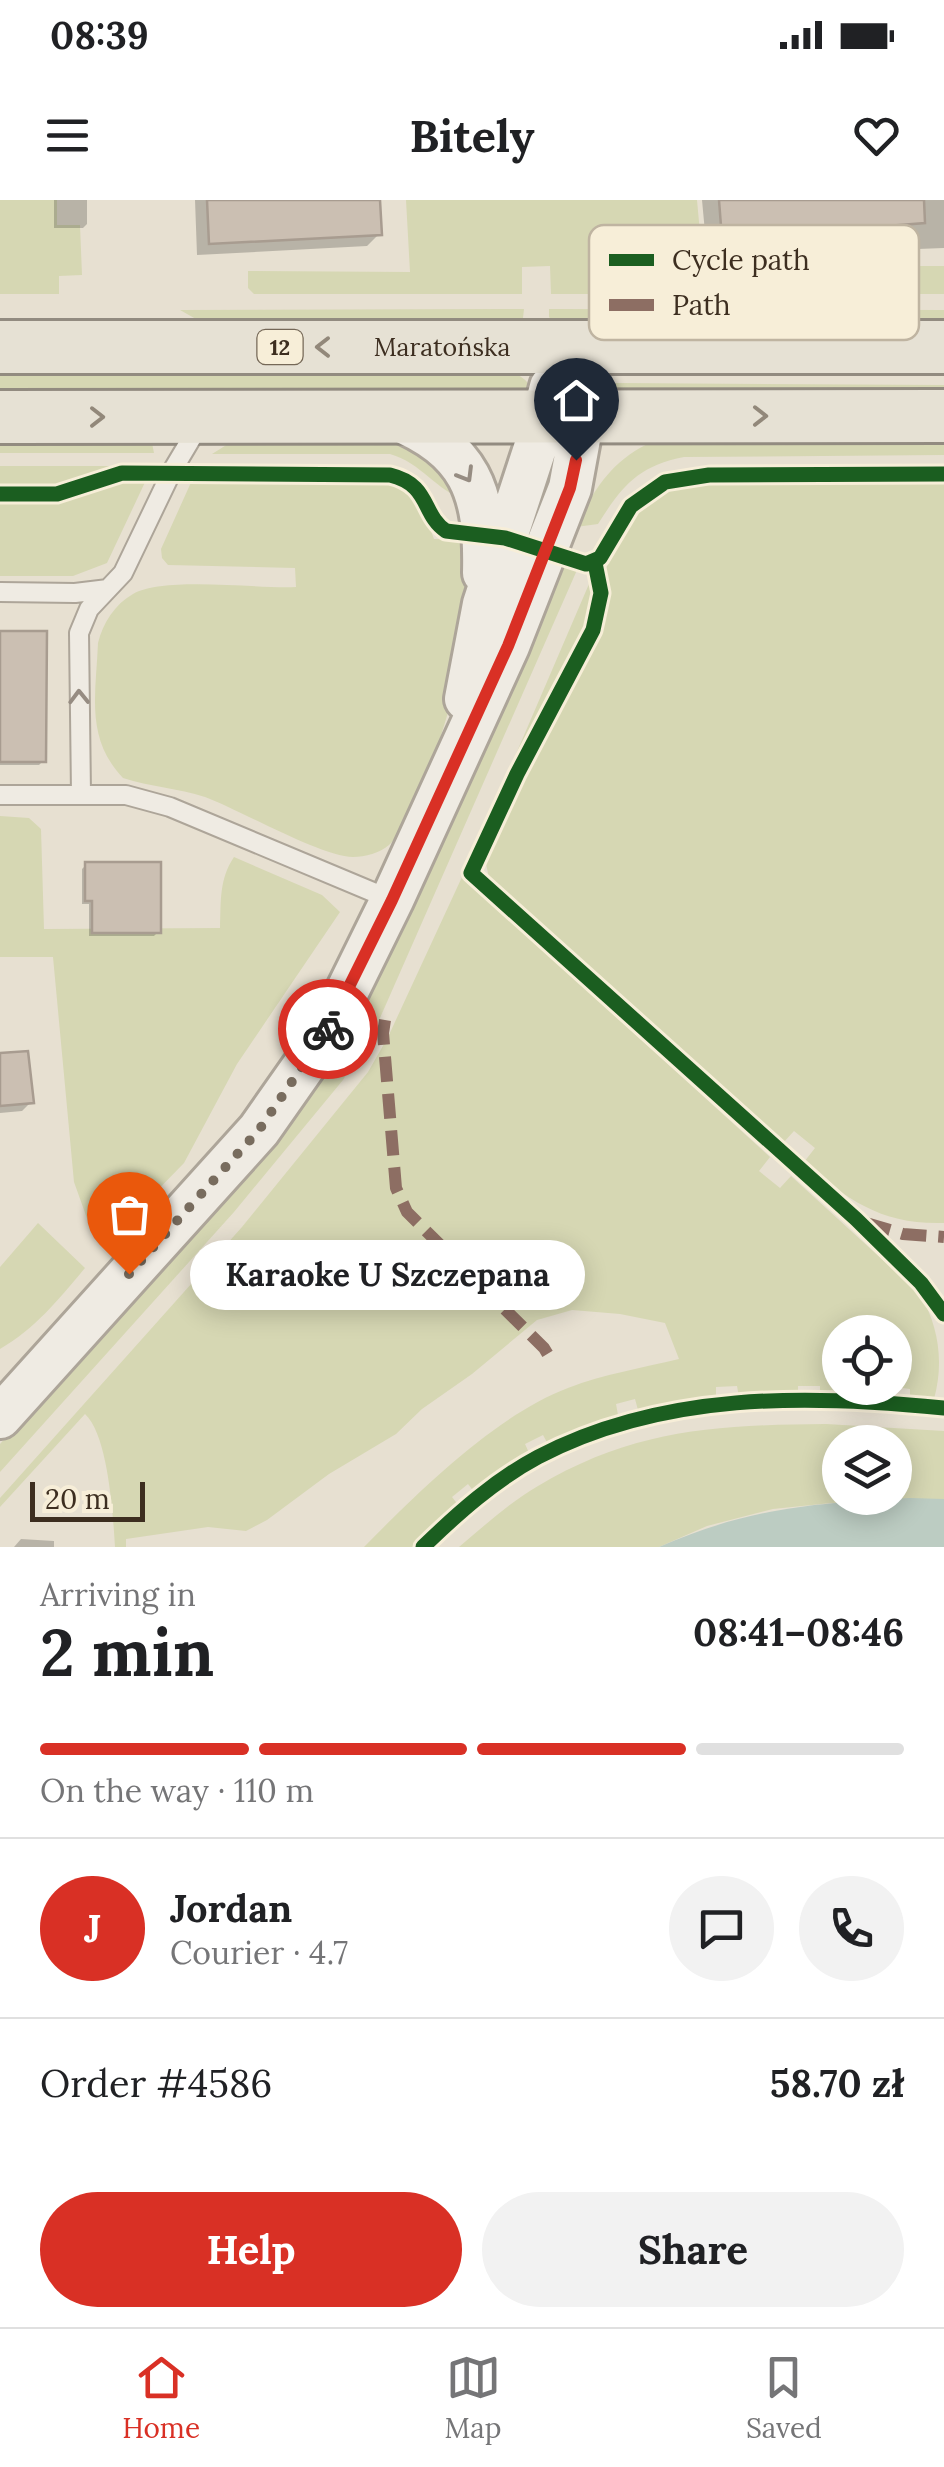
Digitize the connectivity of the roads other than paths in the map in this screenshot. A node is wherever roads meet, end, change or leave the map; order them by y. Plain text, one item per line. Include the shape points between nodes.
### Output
1 (0, 346) edge
2 (560, 347) junction
3 (944, 347) edge
4 (204, 416) junction
5 (561, 416) junction
6 (662, 416) junction
7 (944, 416) edge
8 (0, 417) edge
9 (391, 417) junction
10 (570, 488) junction
11 (108, 589) junction
12 (0, 592) edge
13 (484, 604) junction
14 (452, 763) junction
15 (81, 794) junction
16 (0, 795) edge
17 (392, 900) junction
18 (0, 1417) edge

2 -> 1 main road, Maratońska / 12
2 - 3 main road, Maratońska / 12
2 - 5 street
8 -> 4 main road
4 - 9 main road
4 - 11 lane via 123,573
5 - 6 main road
5 - 9 main road
5 - 10 street via 578,450
5 - 13 street
6 -> 7 main road
6 - 10 street via 621,438
9 -> 13 street via 440,441 472,482 484,535
10 - 14 street via 508,646
11 - 12 lane
15 -> 11 lane via 78,644 90,608
13 - 14 street
14 - 17 street
15 - 16 lane
15 - 17 lane via 170,807
17 - 18 street via 324,1036 259,1130

